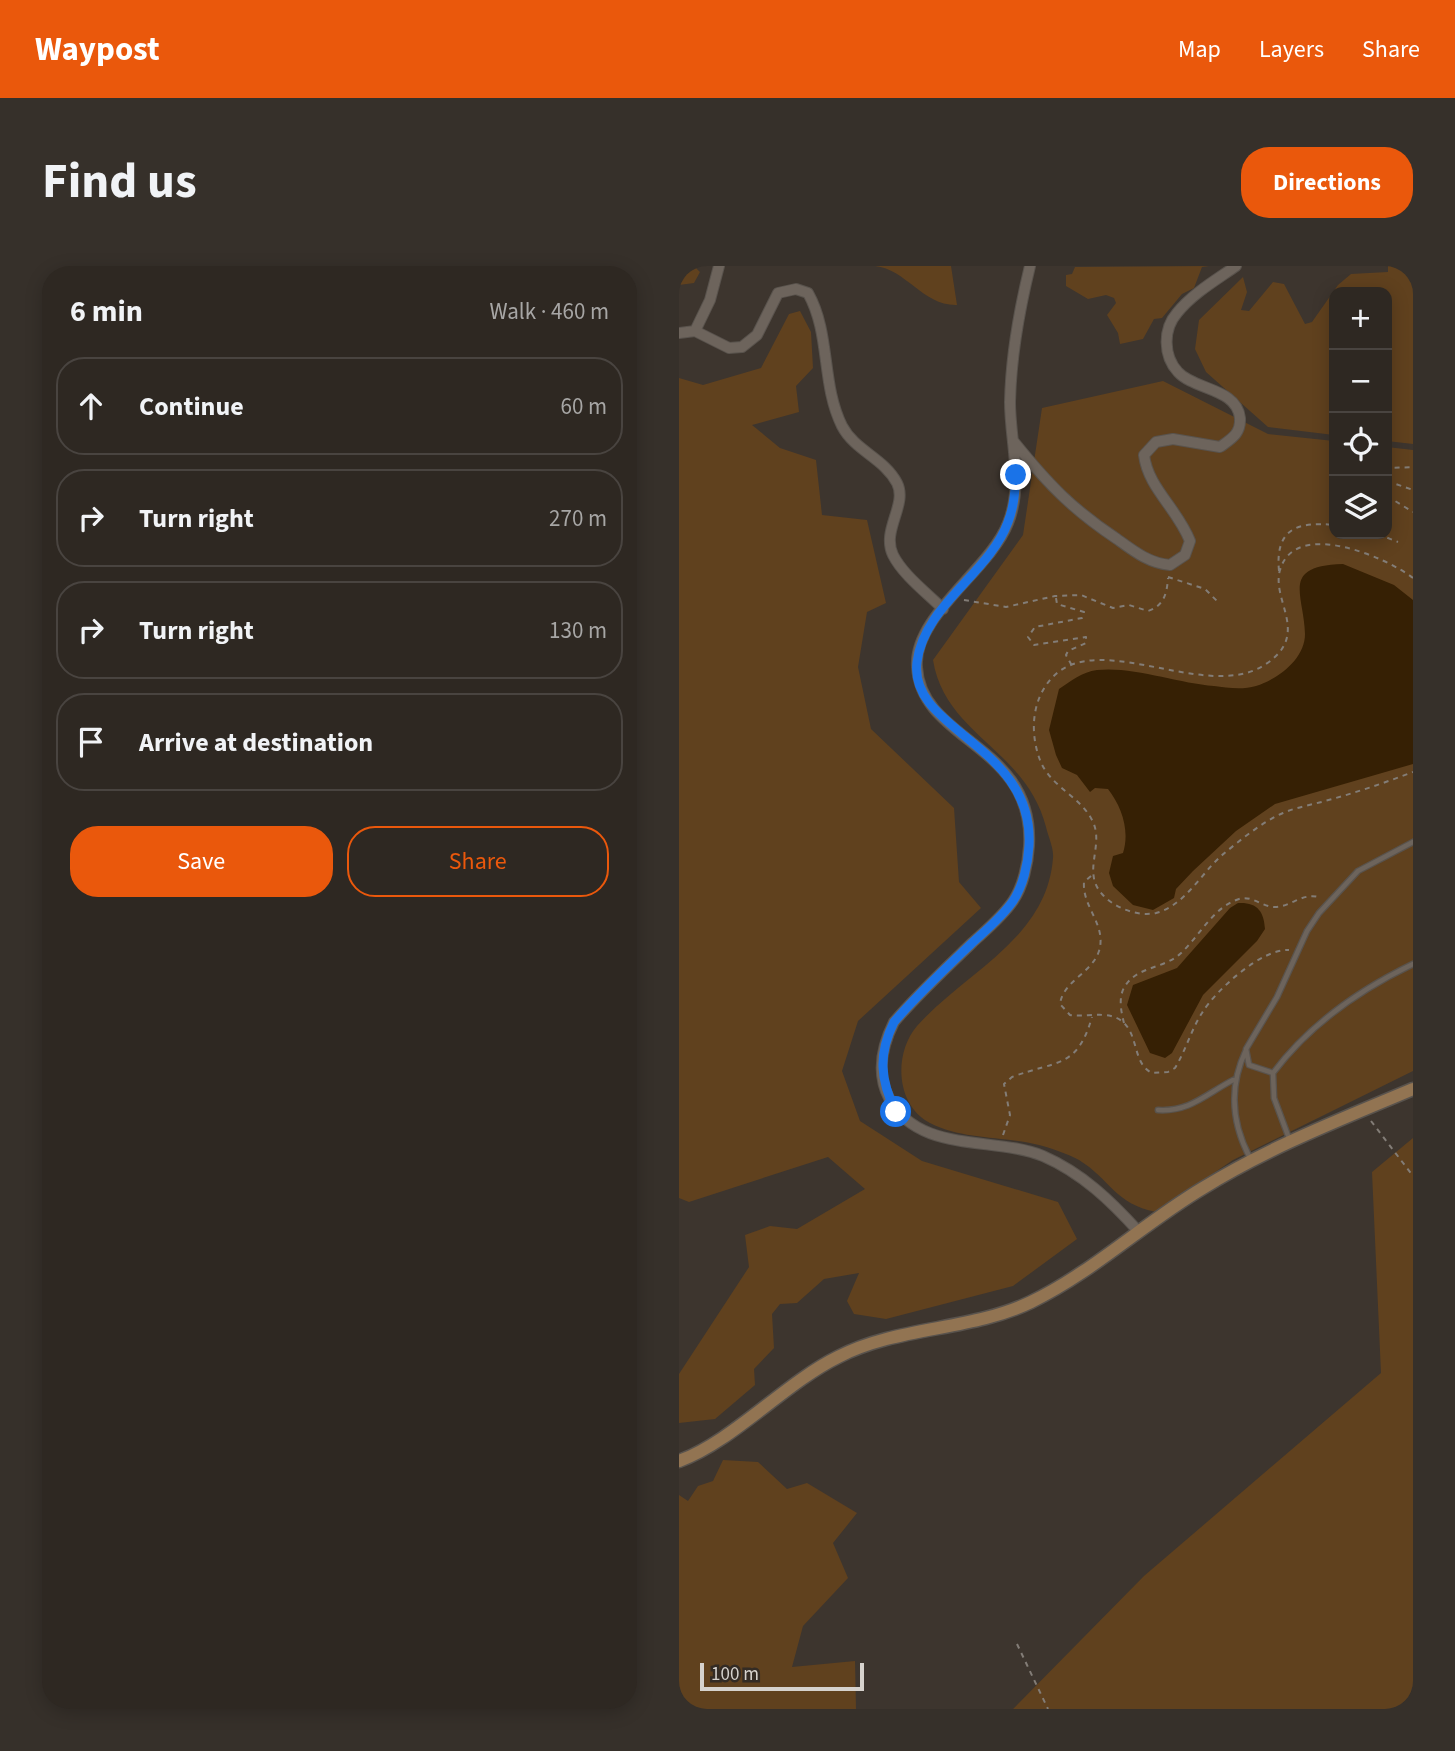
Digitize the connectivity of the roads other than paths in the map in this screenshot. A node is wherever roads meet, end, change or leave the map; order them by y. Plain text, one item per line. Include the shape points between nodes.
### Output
1 (719, 266) edge
2 (1030, 266) edge
3 (1236, 266) edge
4 (695, 331) junction
5 (679, 333) edge
6 (1014, 442) junction
7 (943, 609) junction
8 (1413, 842) edge
9 (1413, 964) edge
10 (1246, 1049) junction
11 (1273, 1073) junction
12 (1234, 1080) junction
13 (1413, 1089) edge
14 (1158, 1110) dead end
15 (1291, 1142) junction
16 (1252, 1161) junction
17 (1139, 1232) junction
18 (679, 1461) edge

1 - 4 street
2 - 6 street via 1011,363
3 - 6 street via 1176,314 1165,337 1178,373 1227,397 1239,411 1235,437 1220,447 1173,439 1156,442 1144,455 1150,479 1182,519 1190,541 1185,555 1170,565 1152,563 1077,512
4 - 5 street
4 - 7 street via 729,348 742,347 757,335 778,293 796,289 808,293 818,312 832,404 843,429 884,464 898,485 889,540 892,553
6 - 7 street via 1015,485 1008,524
7 - 17 street via 922,638 916,665 920,689 931,708 993,758 1016,788 1027,808 1029,854 1013,900 894,1022 883,1043 884,1088 896,1112 919,1129 961,1142 1041,1156 1075,1172
8 - 10 lane via 1358,871 1328,901 1307,931 1277,997
9 - 11 lane via 1339,1008
10 - 11 lane via 1249,1065
10 - 12 lane
11 - 15 lane via 1274,1098
12 - 14 lane via 1193,1105 1176,1111
12 - 16 lane via 1236,1117
13 - 15 main road
15 - 16 main road
16 - 17 main road via 1202,1188
17 - 18 main road via 1029,1303 840,1355

